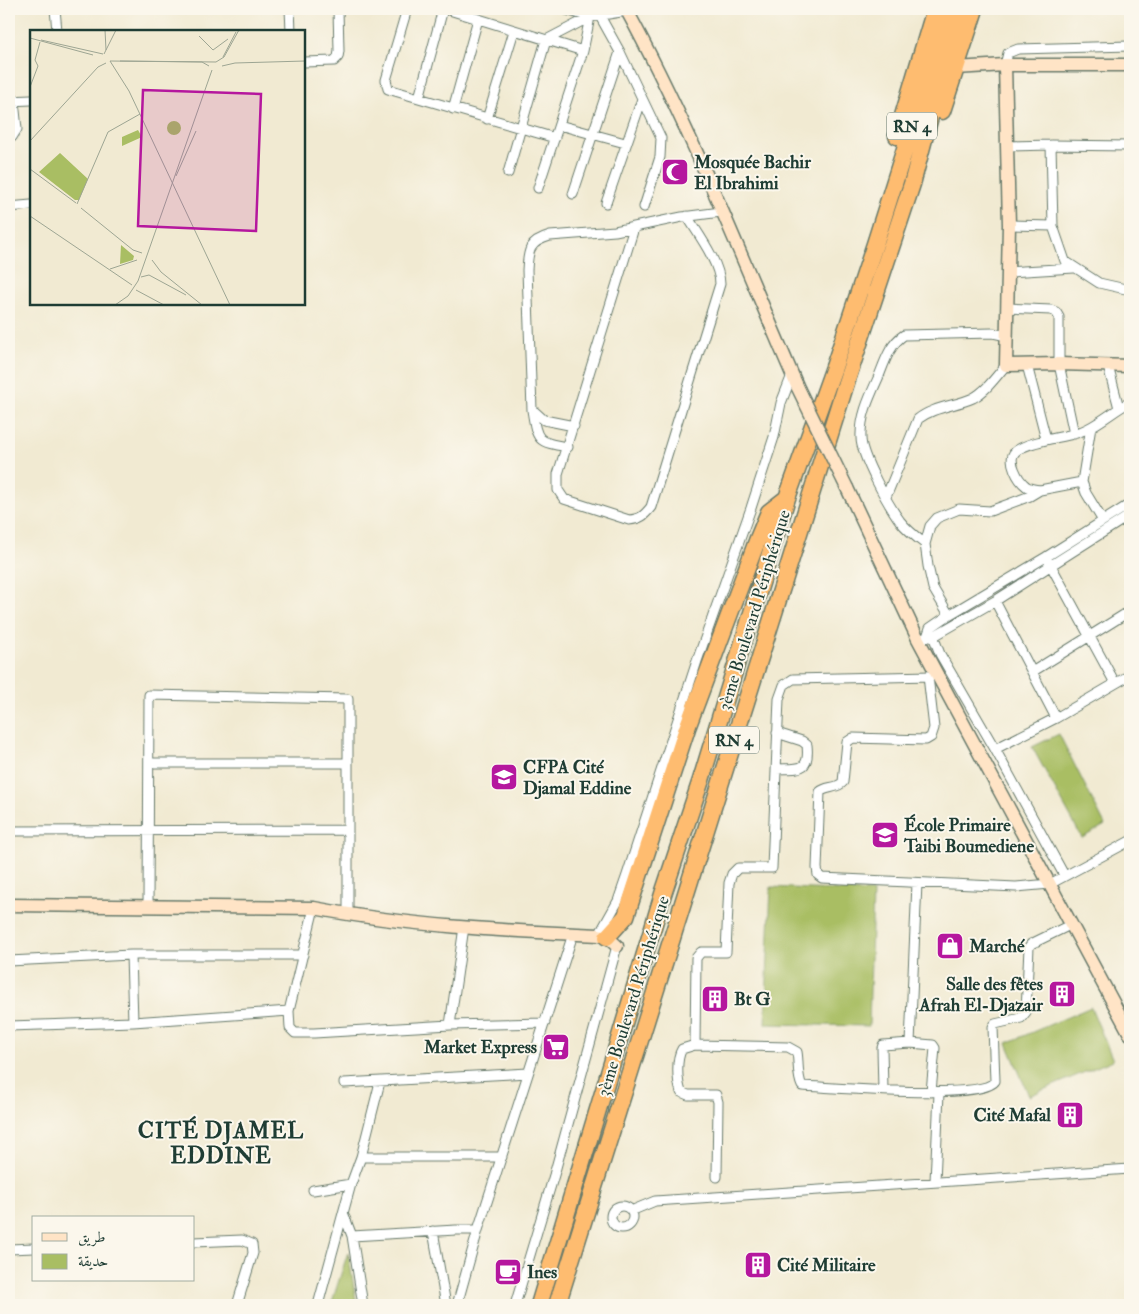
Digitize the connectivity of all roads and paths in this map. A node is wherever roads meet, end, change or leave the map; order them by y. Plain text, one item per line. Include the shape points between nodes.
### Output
1 (55, 9) edge
2 (290, 9) edge
3 (338, 9) edge
4 (407, 9) edge
5 (445, 9) edge
6 (563, 9) edge
7 (935, 9) edge
8 (950, 9) edge
9 (963, 9) edge
10 (976, 9) edge
11 (626, 10) edge
12 (461, 11) edge
13 (595, 14) edge
14 (478, 19) junction
15 (57, 30) edge
16 (291, 30) edge
17 (514, 31) junction
18 (546, 40) junction
19 (1130, 46) edge
20 (583, 51) junction
21 (620, 52) junction
22 (305, 62) edge
23 (1005, 65) junction
24 (1130, 65) edge
25 (956, 68) junction
26 (419, 98) junction
27 (642, 99) junction
28 (30, 100) edge
29 (11, 101) edge
30 (453, 108) junction
31 (487, 119) junction
32 (559, 125) junction
33 (520, 129) junction
34 (593, 134) junction
35 (9, 137) edge
36 (554, 138) junction
37 (625, 143) junction
38 (1050, 145) junction
39 (1008, 146) junction
40 (1130, 146) edge
41 (508, 173) dead end
42 (912, 184) junction
43 (538, 188) dead end
44 (573, 194) dead end
45 (606, 203) dead end
46 (30, 205) edge
47 (9, 207) edge
48 (644, 207) dead end
49 (721, 212) junction
50 (687, 216) junction
51 (1009, 225) junction
52 (1053, 226) junction
53 (634, 228) junction
54 (875, 244) junction
55 (1074, 268) junction
56 (1008, 272) junction
57 (1130, 290) edge
58 (1008, 308) junction
59 (1006, 336) junction
60 (1059, 364) junction
61 (1006, 365) junction
62 (1027, 365) junction
63 (1108, 366) junction
64 (1130, 366) edge
65 (792, 376) junction
66 (1130, 402) edge
67 (1119, 408) junction
68 (532, 410) junction
69 (574, 426) junction
70 (1091, 427) junction
71 (1074, 434) junction
72 (1046, 440) junction
73 (568, 447) junction
74 (1082, 482) junction
75 (1040, 490) junction
76 (886, 497) junction
77 (788, 498) junction
78 (1130, 504) edge
79 (1130, 515) edge
80 (1103, 522) junction
81 (926, 544) junction
82 (1046, 557) junction
83 (1052, 566) junction
84 (995, 601) junction
85 (1130, 611) edge
86 (949, 615) junction
87 (927, 635) junction
88 (1089, 636) junction
89 (1032, 672) junction
90 (933, 676) junction
91 (1130, 676) edge
92 (1115, 683) junction
93 (1056, 718) junction
94 (777, 733) junction
95 (995, 749) junction
96 (149, 763) junction
97 (348, 763) junction
98 (776, 769) junction
99 (148, 830) junction
100 (348, 830) junction
101 (9, 831) edge
102 (1130, 841) edge
103 (1064, 875) junction
104 (917, 883) junction
105 (1050, 884) junction
106 (9, 906) edge
107 (148, 908) junction
108 (314, 908) junction
109 (348, 914) junction
110 (1072, 924) junction
111 (464, 927) junction
112 (573, 934) junction
113 (608, 940) junction
114 (131, 955) junction
115 (303, 955) junction
116 (9, 961) edge
117 (289, 1011) junction
118 (133, 1022) junction
119 (545, 1023) junction
120 (450, 1025) junction
121 (9, 1026) edge
122 (1130, 1034) edge
123 (910, 1043) junction
124 (695, 1045) junction
125 (528, 1073) junction
126 (380, 1082) junction
127 (344, 1083) dead end
128 (883, 1090) junction
129 (935, 1093) junction
130 (361, 1157) junction
131 (502, 1157) junction
132 (1130, 1169) edge
133 (717, 1177) dead end
134 (936, 1181) junction
135 (351, 1184) junction
136 (313, 1190) dead end
137 (631, 1211) dead end
138 (344, 1215) junction
139 (478, 1230) junction
140 (433, 1231) junction
141 (352, 1236) junction
142 (195, 1242) edge
143 (32, 1248) edge
144 (9, 1249) edge
145 (558, 1302) edge
146 (237, 1305) edge
147 (318, 1305) edge
148 (363, 1305) edge
149 (446, 1305) edge
150 (457, 1305) edge
151 (515, 1305) edge
152 (539, 1305) edge

1 - 15 street
2 - 16 street
3 - 22 street via 338,57 334,61
4 - 26 street via 386,85 392,91
5 - 12 street
5 - 26 street
6 - 13 street
7 - 54 highway, 3ème Boulevard Périphérique / RN 4 via 892,155
8 - 54 highway, 3ème Boulevard Périphérique / RN 4
9 - 42 highway, 3ème Boulevard Périphérique / RN 4 via 943,68
10 - 25 highway, 3ème Boulevard Périphérique / RN 4
11 - 13 street
11 - 49 street via 680,117
12 - 14 street
13 - 18 street
13 - 20 street
13 - 21 street
14 - 17 street
14 - 30 street
17 - 18 street
17 - 31 street
18 - 20 street
18 - 33 street
19 - 23 street via 1018,49 1008,53
20 - 32 street
21 - 27 street
21 - 34 street
23 - 24 street
23 - 25 street
23 - 39 street
25 - 42 highway, 3ème Boulevard Périphérique / RN 4 via 932,141
26 - 30 street
27 - 37 street
27 - 48 street via 662,146
28 - 29 street
29 - 35 street via 17,129
30 - 31 street
31 - 33 street
32 - 34 street
32 - 36 street
33 - 36 street
33 - 41 street
34 - 37 street
34 - 44 street
36 - 43 street
37 - 45 street
38 - 39 street
38 - 40 street
38 - 52 street
39 - 51 street
42 - 145 highway, 3ème Boulevard Périphérique / RN 4
46 - 47 street
49 - 50 street
49 - 65 street
50 - 53 street
50 - 73 street via 715,264 720,284 651,507 645,516 629,520 564,499 558,490 558,474
51 - 52 street
51 - 56 street
52 - 55 street via 1065,261
53 - 68 street via 550,236 532,246 527,270
53 - 69 street
54 - 77 highway, 3ème Boulevard Périphérique / RN 4
55 - 56 street
55 - 57 street via 1100,283
56 - 58 street
58 - 59 street
58 - 60 street via 1056,312 1059,317
59 - 61 street
59 - 76 street via 993,333 904,335 897,339 888,352 867,403 861,430 863,451
60 - 62 street
60 - 63 street
60 - 71 street
61 - 62 street
61 - 76 street via 975,397 928,412 918,419
62 - 72 street
63 - 64 street
63 - 67 street
65 - 87 street, bridge via 847,488
65 - 113 street via 751,508 618,901
66 - 67 street
67 - 70 street
68 - 69 street via 544,420
68 - 73 street via 541,440
69 - 73 street
70 - 71 street
70 - 74 street
71 - 72 street
72 - 75 street via 1016,450 1012,455 1020,480 1027,487
74 - 75 street
74 - 80 street
75 - 81 street via 990,510 953,510 937,518 930,526
76 - 81 street via 911,533
77 - 113 highway via 769,512 686,728 626,916
77 - 152 highway, 3ème Boulevard Périphérique / RN 4 via 660,904
78 - 80 street
79 - 83 street
80 - 82 street
81 - 86 street via 933,588
82 - 83 street
82 - 86 street
83 - 84 street
83 - 88 street
84 - 87 street
84 - 89 street
85 - 88 street
86 - 87 street
87 - 90 street
87 - 95 street
88 - 89 street
88 - 92 street
89 - 93 street
90 - 94 street via 793,679 784,685 778,699
90 - 104 street via 932,737 926,740 853,738 847,742 843,782 840,786 822,790 820,798 818,875 822,878
90 - 105 street
91 - 92 street
92 - 93 street
93 - 95 street
94 - 98 street
94 - 98 street via 807,745 808,758 806,764 799,768
95 - 103 street
96 - 97 street
96 - 97 street via 150,695 348,699
96 - 99 street
97 - 100 street
98 - 124 street via 772,868 738,868 732,874 726,952 701,952 696,958
99 - 100 street
99 - 101 street
99 - 107 street
100 - 109 street
102 - 103 street
103 - 105 street
104 - 105 street via 1016,887
104 - 123 street
105 - 110 street
106 - 107 street
107 - 108 street
108 - 109 street
108 - 115 street
109 - 111 street
110 - 122 street
110 - 129 street via 1029,947 1026,1012 1020,1018 993,1027 993,1084
111 - 112 street
111 - 120 street
112 - 113 street
112 - 119 street
113 - 151 street via 551,1186
114 - 115 street
114 - 116 street
114 - 118 street
115 - 117 street
117 - 118 street
117 - 120 street via 290,1028 298,1033
118 - 121 street
119 - 120 street
119 - 125 street
123 - 128 street via 883,1045
123 - 129 street via 933,1045 935,1048
124 - 128 street via 788,1047 797,1052 802,1086
124 - 133 street via 682,1049 679,1054 679,1085 681,1092 688,1095 716,1095
125 - 126 street
125 - 131 street
126 - 127 street
126 - 130 street
128 - 129 street
129 - 134 street
130 - 131 street
130 - 135 street
131 - 139 street
132 - 134 street
134 - 137 street via 655,1201
135 - 136 street
135 - 138 street
138 - 141 street
138 - 147 street
139 - 140 street
139 - 150 street
140 - 141 street
140 - 149 street
141 - 148 street
142 - 146 street via 242,1240 252,1244
143 - 144 street

